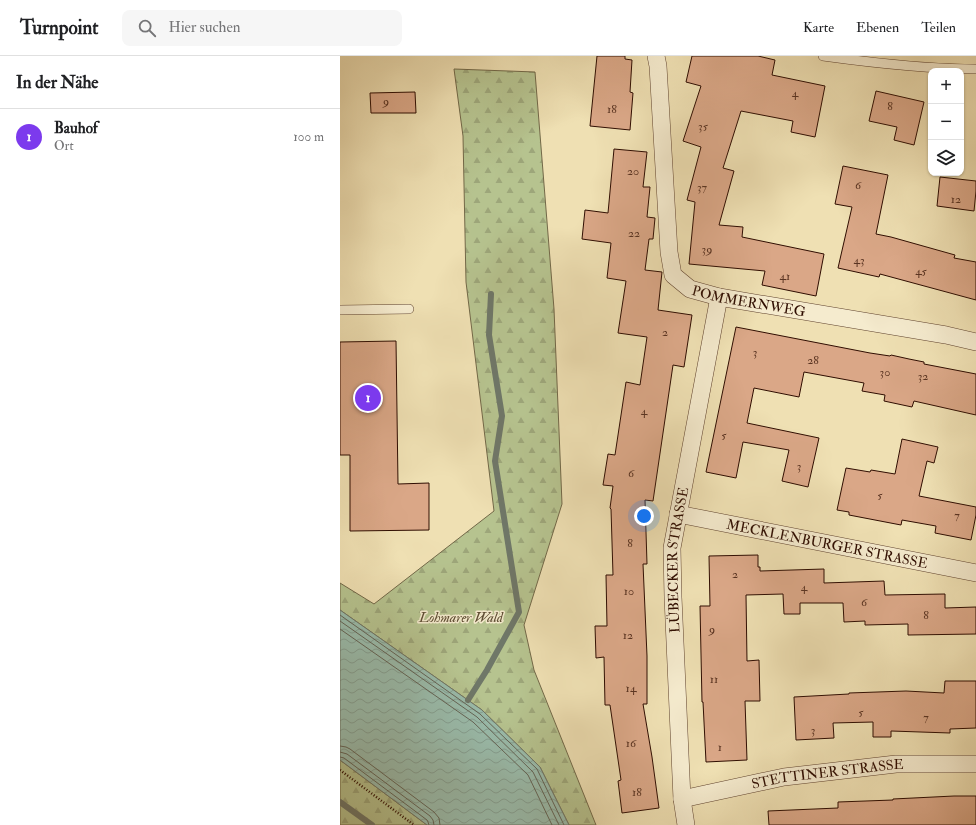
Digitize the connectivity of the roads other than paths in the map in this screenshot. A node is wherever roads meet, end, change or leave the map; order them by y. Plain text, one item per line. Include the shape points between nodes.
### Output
1 (656, 56) edge
2 (823, 56) edge
3 (976, 69) edge
4 (719, 298) junction
5 (409, 309) dead end
6 (340, 310) edge
7 (976, 342) edge
8 (678, 514) junction
9 (976, 573) edge
10 (976, 764) edge
11 (682, 799) junction
12 (686, 825) edge

1 - 4 street, POMMERNWEG via 669,252 673,275 690,289
2 - 3 lane via 908,66
4 - 7 street, POMMERNWEG
4 - 8 street, LÜBECKER STRASSE
5 - 6 lane
8 - 9 street, MECKLENBURGER STRASSE
8 - 11 street, LÜBECKER STRASSE via 672,548
10 - 11 street, STETTINER STRASSE via 896,764 784,777
11 - 12 street, LÜBECKER STRASSE

